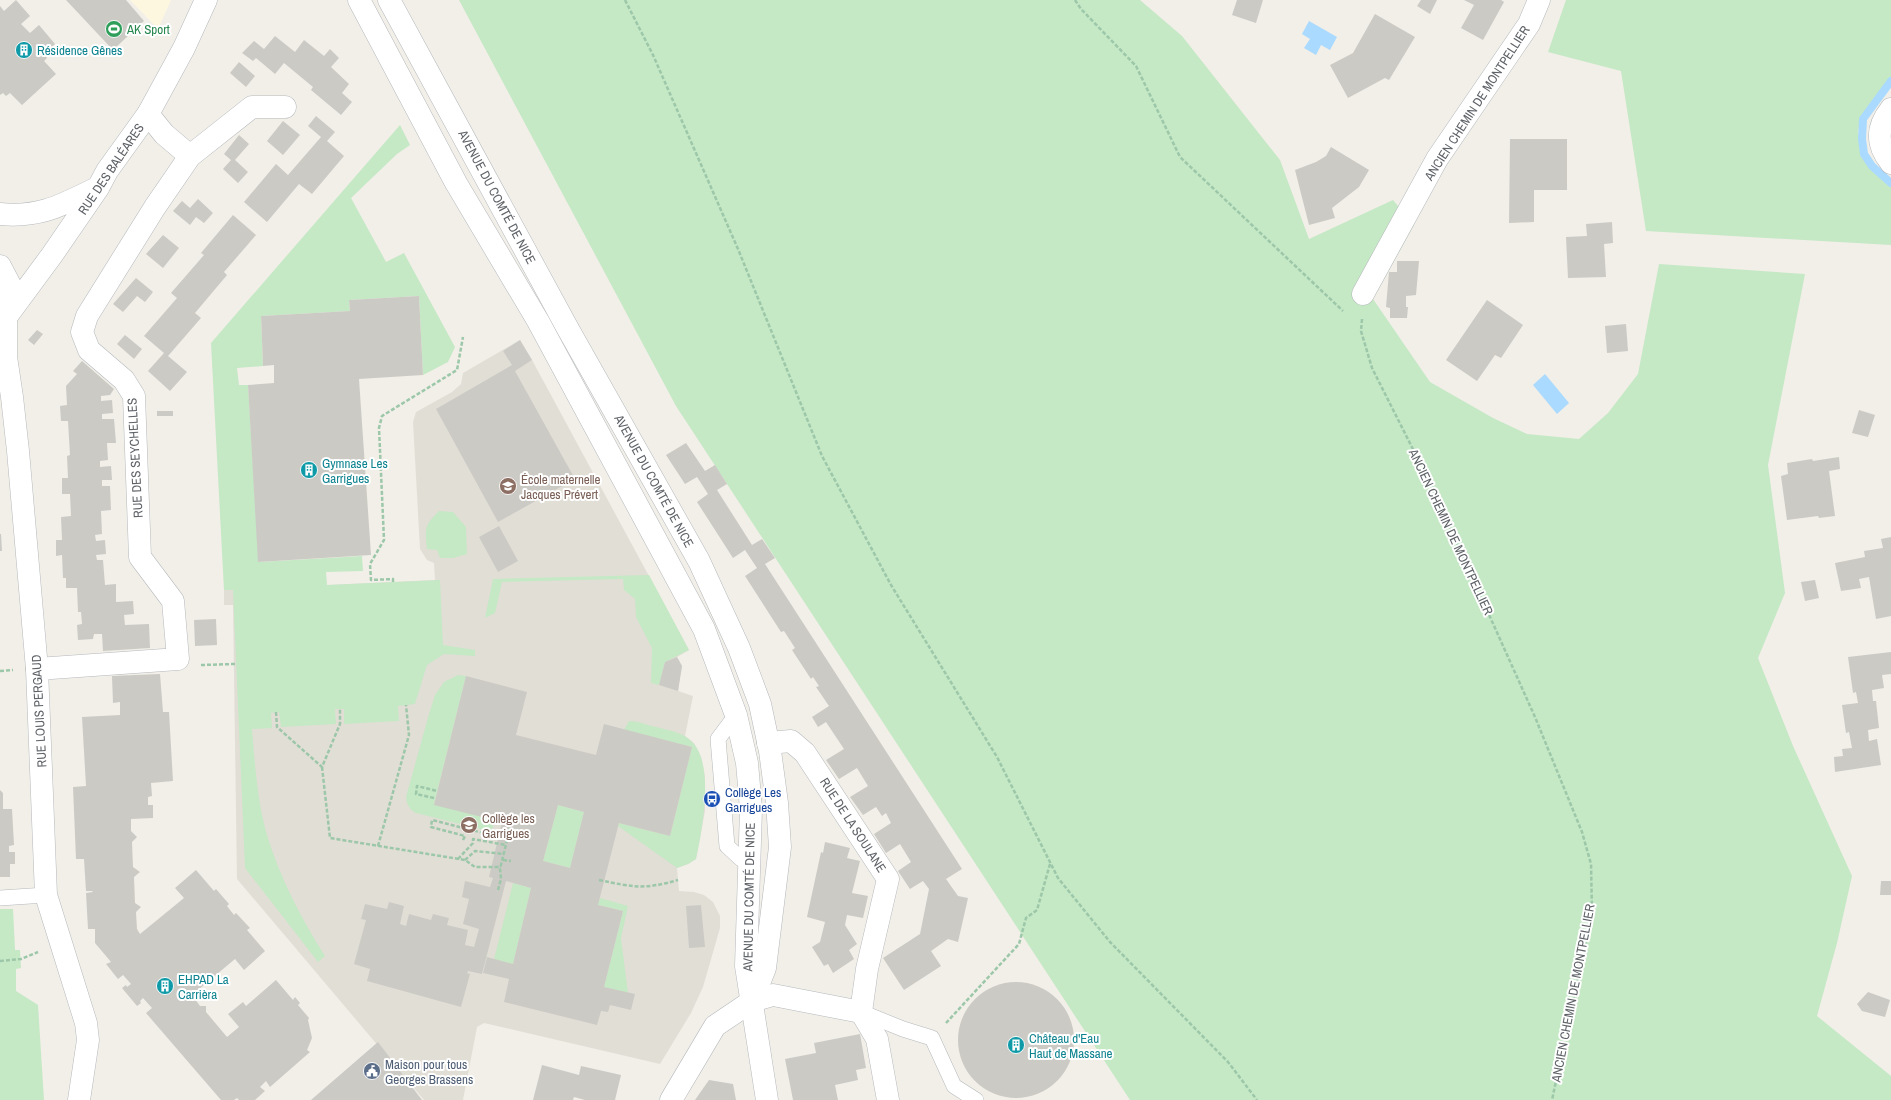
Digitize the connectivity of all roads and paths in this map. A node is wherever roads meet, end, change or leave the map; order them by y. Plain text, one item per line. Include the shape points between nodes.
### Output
1 (359, 0) edge
2 (389, 0) edge
3 (625, 0) edge
4 (1075, 0) edge
5 (1539, 0) edge
6 (206, 1) edge
7 (285, 106) dead end
8 (1891, 109) edge
9 (148, 114) junction
10 (190, 156) junction
11 (1891, 163) edge
12 (98, 188) junction
13 (0, 214) edge
14 (0, 266) edge
15 (1363, 294) junction
16 (2, 318) edge
17 (463, 337) dead end
18 (393, 582) dead end
19 (235, 664) dead end
20 (196, 666) dead end
21 (38, 669) junction
22 (406, 705) dead end
23 (340, 709) dead end
24 (276, 712) dead end
25 (768, 743) junction
26 (322, 767) junction
27 (437, 791) dead end
28 (434, 798) dead end
29 (510, 828) dead end
30 (507, 839) junction
31 (463, 840) dead end
32 (506, 845) junction
33 (378, 846) junction
34 (504, 854) junction
35 (458, 859) junction
36 (465, 860) junction
37 (502, 860) junction
38 (511, 861) dead end
39 (1051, 863) junction
40 (501, 867) junction
41 (599, 880) dead end
42 (678, 880) dead end
43 (498, 890) dead end
44 (46, 895) junction
45 (0, 898) edge
46 (61, 942) junction
47 (0, 961) edge
48 (752, 1001) junction
49 (861, 1012) junction
50 (932, 1038) junction
51 (79, 1100) edge
52 (671, 1100) edge
53 (768, 1100) edge
54 (888, 1100) edge
55 (976, 1100) edge
56 (1256, 1100) edge
57 (1552, 1100) edge

1 - 48 street, AVENUE DU COMTÉ DE NICE via 456,183 538,321 704,629 736,715 747,763 751,809 746,966
2 - 25 street, AVENUE DU COMTÉ DE NICE via 568,329 699,561 739,648 760,704
3 - 39 path via 653,55 735,242 822,456 891,584 997,757
4 - 15 path via 1136,66 1180,158 1344,312
5 - 15 street, ANCIEN CHEMIN DE MONTPELLIER via 1529,24 1437,159
6 - 9 street, RUE DES BALÉARES
7 - 10 street, RUE DES SEYCHELLES via 252,107
8 - 11 street via 1882,121 1879,137 1882,152
9 - 10 street via 164,134
9 - 12 street, RUE DES BALÉARES via 107,171
10 - 21 street, RUE DES SEYCHELLES via 87,316 82,332 89,350 124,380 134,396 140,557 173,601 178,659
12 - 13 street via 58,207 36,214
12 - 16 street, RUE DES BALÉARES via 52,255
14 - 16 street, RUE LOUIS PERGAUD via 10,285
15 - 57 path, ANCIEN CHEMIN DE MONTPELLIER via 1361,331 1372,368 1428,479 1535,717 1582,832 1591,864 1592,912
16 - 21 street, RUE LOUIS PERGAUD via 14,413
17 - 18 path via 457,370 382,416 379,428 384,540 370,564 370,580 393,579
19 - 20 path
21 - 44 street, RUE LOUIS PERGAUD
22 - 33 path via 409,735
23 - 26 path via 340,724
24 - 26 path via 277,728
25 - 48 street, AVENUE DU COMTÉ DE NICE via 777,803 780,847 766,963
25 - 49 street, RUE DE LA SOULANE via 791,741 805,753 888,879 867,969
26 - 33 path via 330,838
27 - 28 path via 417,786 416,794
29 - 30 path
30 - 31 path via 432,820 431,827 465,836
30 - 32 path
32 - 34 path
32 - 35 path via 473,839 473,843
33 - 35 path
34 - 36 path via 475,851
34 - 37 path
35 - 36 path
36 - 40 path via 475,867
37 - 38 path
37 - 40 path
39 - 50 path via 1037,910 1026,918 1019,944
39 - 56 path via 1058,878 1110,942 1228,1062
40 - 43 path
41 - 42 path via 635,888 657,886
44 - 45 lane
44 - 46 street, RUE LOUIS PERGAUD
46 - 47 path via 21,959
46 - 51 street, RUE LOUIS PERGAUD via 86,1023 88,1040
48 - 49 street via 773,995
48 - 52 street via 715,1026
48 - 53 street
49 - 50 lane
49 - 54 street via 877,1039
50 - 55 lane via 954,1086

